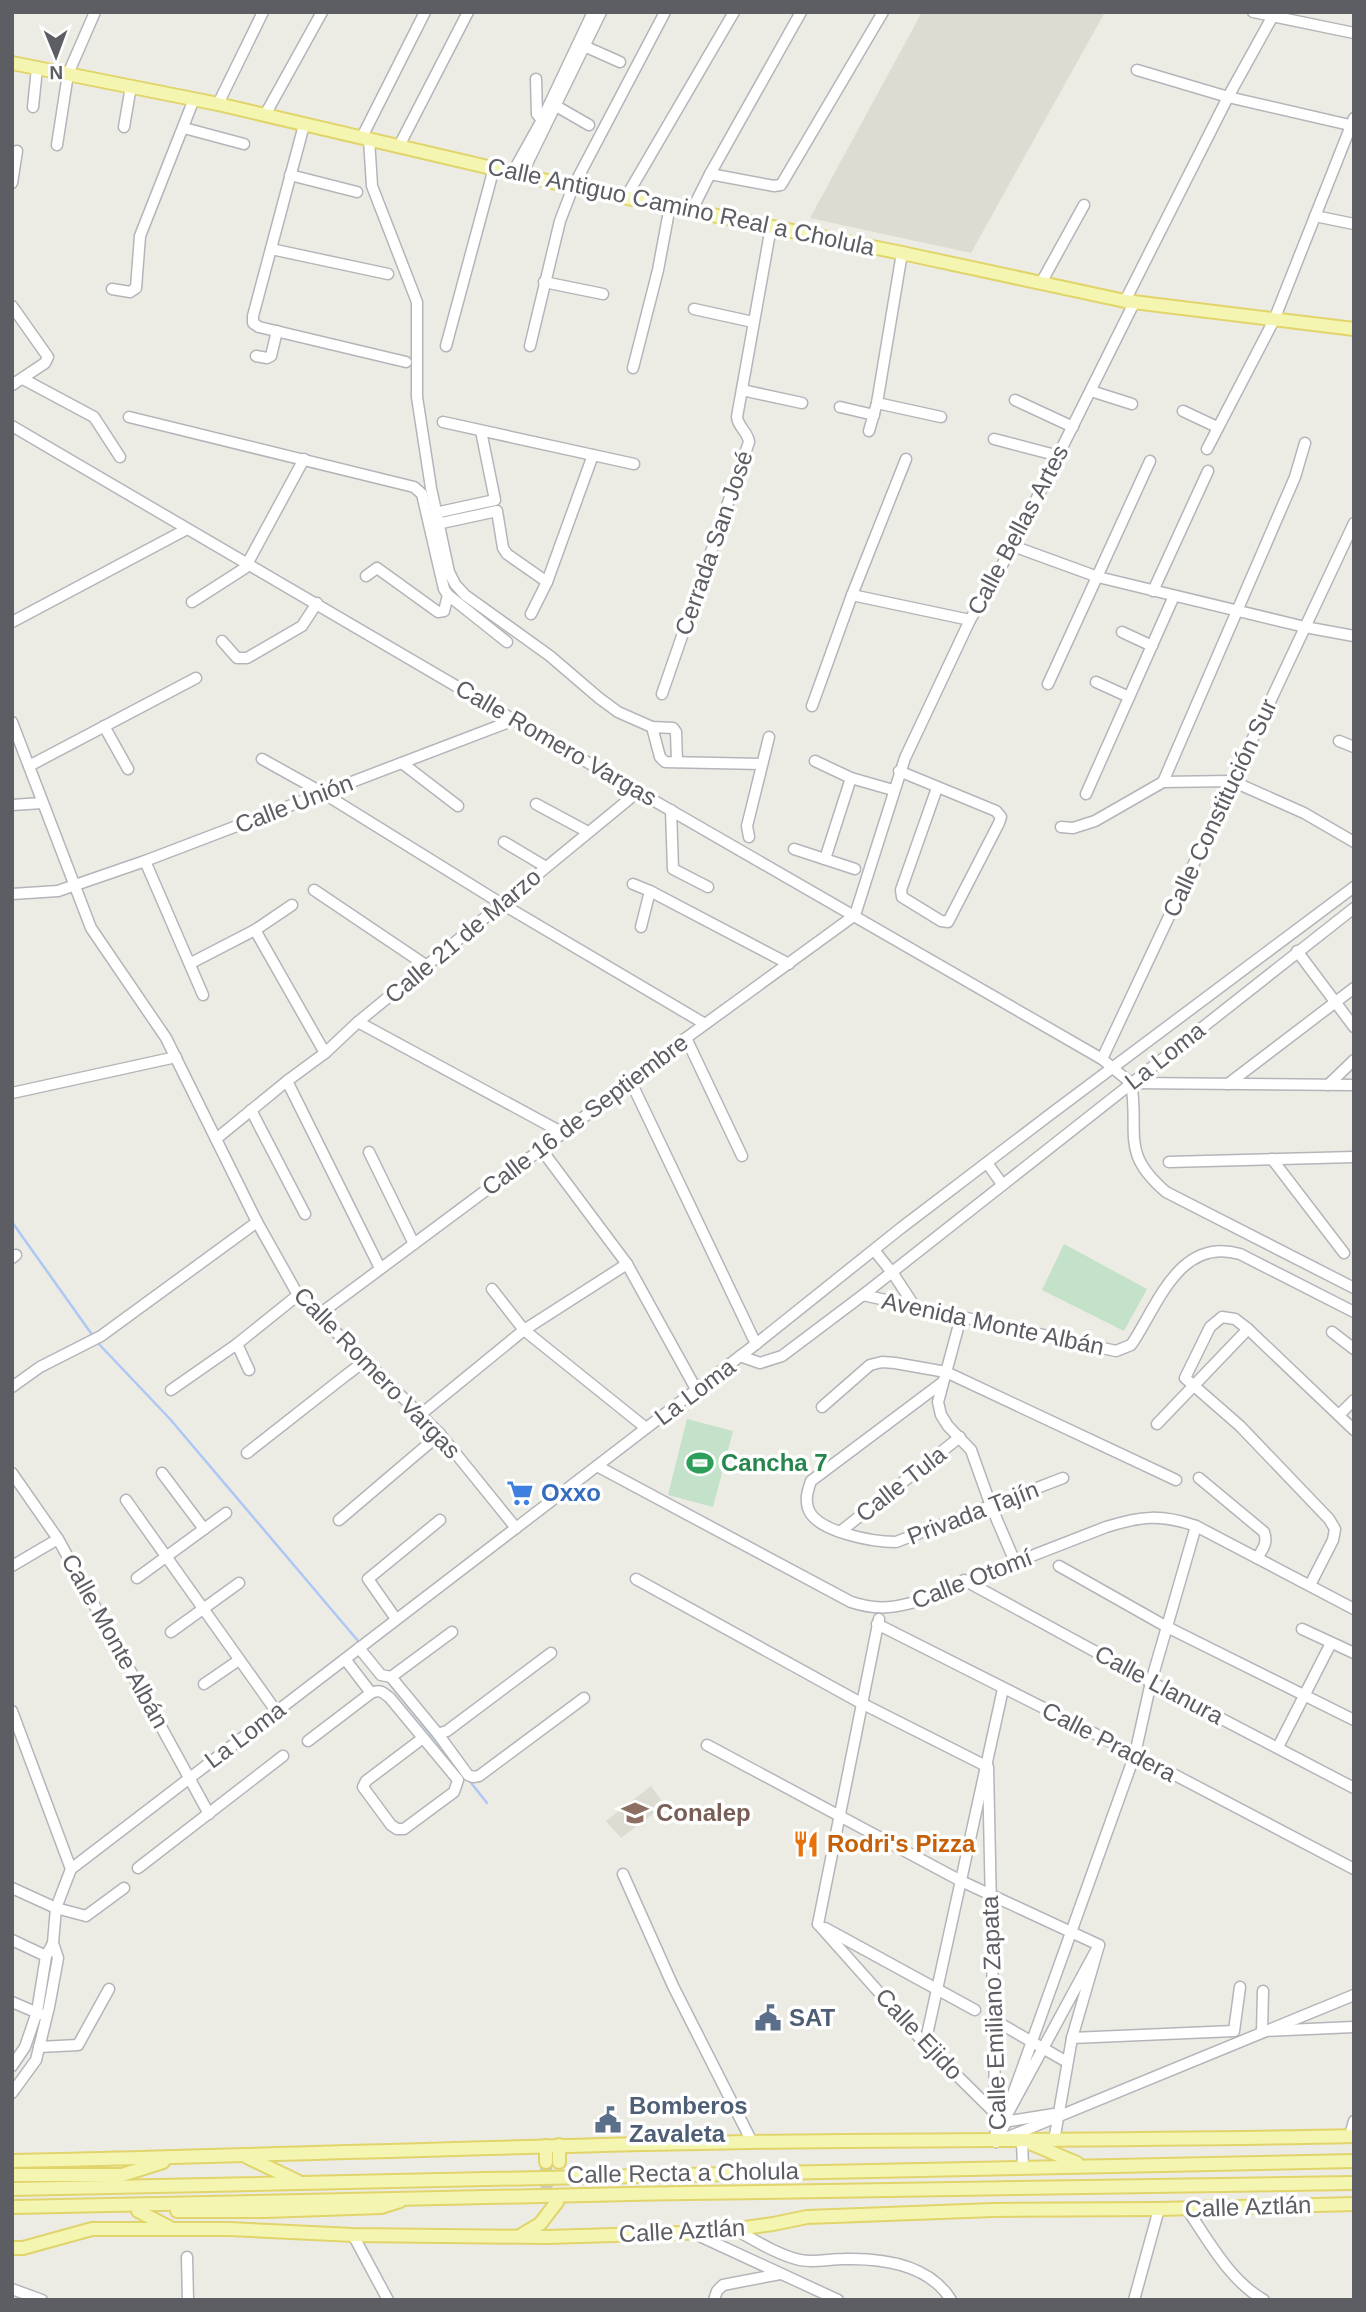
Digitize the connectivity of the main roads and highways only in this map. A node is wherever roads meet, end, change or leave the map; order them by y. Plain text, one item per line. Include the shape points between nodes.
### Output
1 (12, 63) edge
2 (1354, 329) edge
3 (1352, 2136) edge
4 (1022, 2139) junction
5 (552, 2146) junction
6 (244, 2156) junction
7 (176, 2158) junction
8 (12, 2161) edge
9 (1354, 2161) edge
10 (552, 2162) tunnel mouth
11 (1084, 2166) junction
12 (12, 2175) edge
13 (300, 2183) junction
14 (1354, 2183) edge
15 (1291, 2184) junction
16 (12, 2189) edge
17 (416, 2196) junction
18 (1354, 2204) edge
19 (1331, 2205) junction
20 (12, 2207) edge
21 (138, 2211) junction
22 (265, 2211) junction
23 (12, 2214) edge
24 (172, 2229) junction
25 (228, 2229) junction
26 (516, 2236) junction
27 (563, 2236) junction
28 (12, 2248) edge

1 - 2 main road, Calle Antiguo Camino Real a Cholula via 218,104 573,187 1129,302
3 - 4 main road, Calle Recta a Cholula
4 - 5 main road, Calle Recta a Cholula
4 - 11 main road
5 - 6 main road, Calle Recta a Cholula
5 - 10 main road
6 - 7 main road, Calle Recta a Cholula
6 - 13 main road
7 - 8 main road, Calle Recta a Cholula
7 - 12 main road via 122,2175
9 - 11 main road, Calle Recta a Cholula
11 - 13 main road, Calle Recta a Cholula
13 - 16 main road, Calle Recta a Cholula
14 - 15 main road, Calle Recta a Cholula
15 - 17 main road, Calle Recta a Cholula
15 - 19 main road
17 - 20 main road, Calle Recta a Cholula
17 - 22 main road via 381,2207
18 - 19 main road, Calle Aztlán
19 - 27 main road, Calle Aztlán via 807,2217 736,2230
21 - 22 main road
21 - 23 main road
21 - 24 main road
22 - 25 main road
24 - 25 main road, Calle Aztlán
24 - 28 main road, Calle Aztlán via 92,2229
25 - 26 main road, Calle Aztlán
26 - 27 main road, Calle Aztlán
26 - 27 main road via 537,2227 552,2205 556,2229

